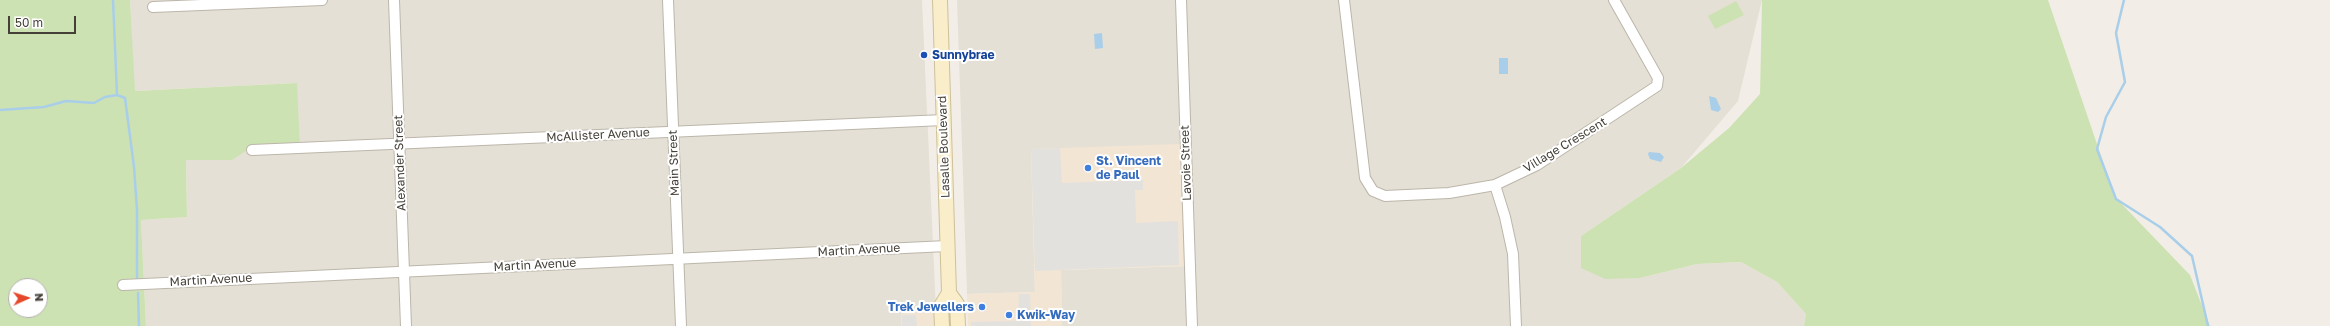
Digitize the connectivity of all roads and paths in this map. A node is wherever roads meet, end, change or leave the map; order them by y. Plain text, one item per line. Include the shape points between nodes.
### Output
1 (322, 0) edge
2 (394, 0) edge
3 (668, 0) edge
4 (940, 0) edge
5 (1181, 0) edge
6 (1344, 0) edge
7 (1614, 0) edge
8 (152, 8) dead end
9 (944, 120) junction
10 (673, 132) junction
11 (400, 144) junction
12 (252, 150) dead end
13 (1494, 185) junction
14 (947, 246) junction
15 (678, 259) junction
16 (404, 272) junction
17 (123, 285) dead end
18 (949, 293) junction
19 (406, 326) edge
20 (681, 326) edge
21 (942, 326) edge
22 (958, 326) edge
23 (1192, 326) edge
24 (1516, 326) edge

1 - 8 street
2 - 11 street, Alexander Street
3 - 10 street, Main Street
4 - 9 main road, Lasalle Boulevard
5 - 23 street, Lavoie Street
6 - 13 street, Village Crescent via 1365,178 1373,191 1385,196 1449,193
7 - 13 street, Village Crescent via 1658,78 1657,86 1537,165
9 - 10 street, McAllister Avenue
9 - 14 main road, Lasalle Boulevard
10 - 11 street, McAllister Avenue
10 - 15 street, Main Street
11 - 12 street, McAllister Avenue
11 - 16 street, Alexander Street
13 - 24 street via 1514,254
14 - 15 street, Martin Avenue
14 - 18 main road, Lasalle Boulevard
15 - 16 street, Martin Avenue
15 - 20 street, Main Street
16 - 17 street, Martin Avenue
16 - 19 street, Alexander Street
18 - 21 main road, Lasalle Boulevard via 941,306
18 - 22 main road, Lasalle Boulevard via 957,304

